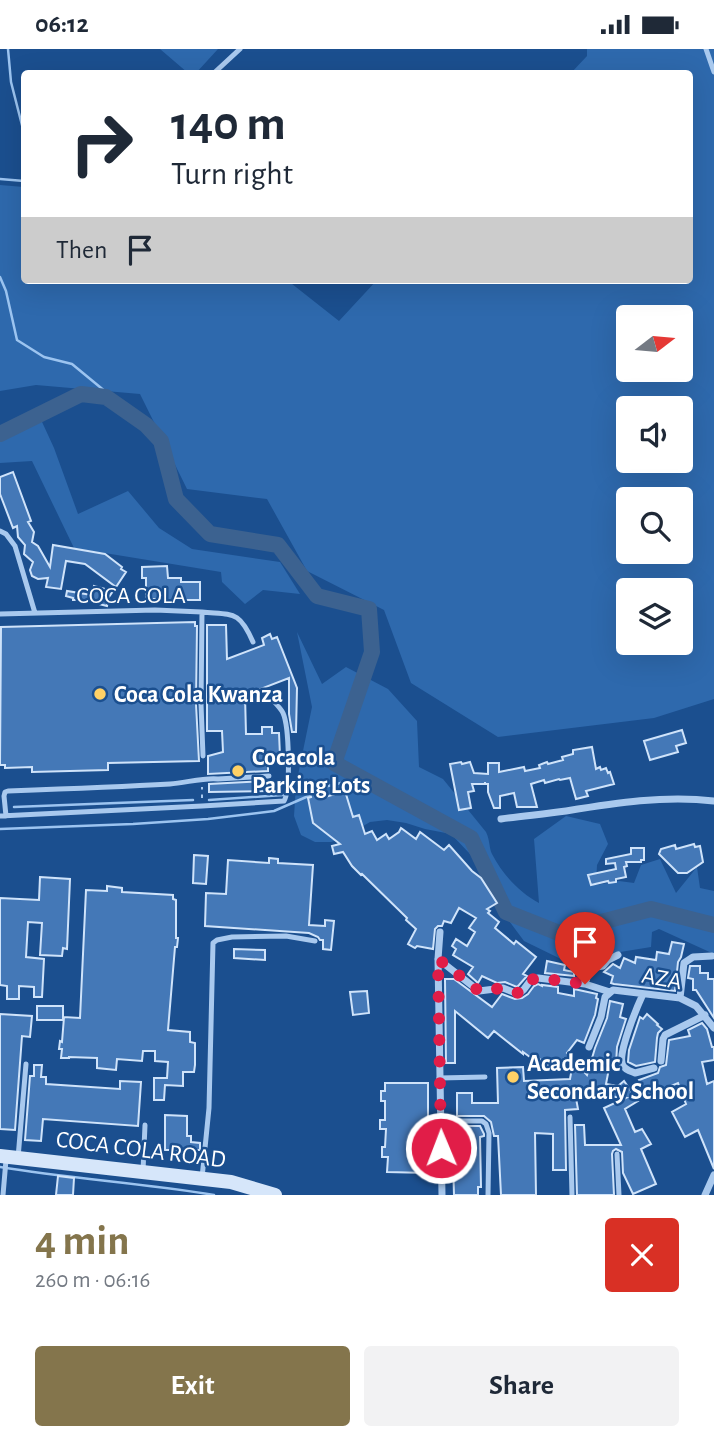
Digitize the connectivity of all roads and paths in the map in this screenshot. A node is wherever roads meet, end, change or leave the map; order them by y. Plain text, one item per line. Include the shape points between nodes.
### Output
1 (240, 49) edge
2 (706, 49) edge
3 (217, 70) edge
4 (714, 72) edge
5 (0, 531) edge
6 (35, 613) junction
7 (202, 613) junction
8 (0, 614) edge
9 (253, 642) dead end
10 (269, 696) dead end
11 (203, 756) dead end
12 (269, 776) dead end
13 (714, 801) edge
14 (3, 816) edge
15 (501, 818) dead end
16 (440, 932) dead end
17 (315, 941) dead end
18 (618, 955) dead end
19 (712, 956) dead end
20 (438, 959) junction
21 (585, 984) junction
22 (610, 992) junction
23 (643, 994) junction
24 (680, 998) junction
25 (705, 1015) junction
26 (714, 1028) edge
27 (589, 1047) dead end
28 (661, 1061) dead end
29 (26, 1064) dead end
30 (654, 1068) dead end
31 (485, 1077) dead end
32 (439, 1079) junction
33 (570, 1117) dead end
34 (458, 1121) dead end
35 (145, 1125) dead end
36 (617, 1154) dead end
37 (8, 1157) edge
38 (144, 1171) junction
39 (714, 1175) edge
40 (202, 1178) junction
41 (3, 1195) edge
42 (275, 1195) edge
43 (442, 1195) edge
44 (488, 1195) edge
45 (572, 1195) edge
46 (619, 1195) edge
47 (705, 1195) edge

1 - 3 lane
2 - 4 lane
5 - 6 lane via 15,546
6 - 7 lane, COCA COLA
6 - 8 lane, COCA COLA
7 - 9 lane via 240,618
7 - 11 lane, COCA COLA
10 - 14 lane via 283,713 288,736 284,801
12 - 14 lane via 8,791
13 - 15 street via 621,802
16 - 20 street
17 - 40 lane via 286,936 232,937 213,943 209,1108
18 - 21 street via 603,966 590,968
19 - 24 street via 693,957 684,963
20 - 21 street via 479,991 503,988 522,992 533,978
20 - 32 street
21 - 22 street
22 - 23 street, AZA
22 - 27 street, AZA
23 - 24 street, AZA
23 - 30 street via 625,1041 622,1063 635,1073
24 - 25 street, AZA
25 - 26 street, AZA
25 - 28 street via 666,1035
29 - 37 lane
31 - 32 lane
32 - 43 street
33 - 45 lane
34 - 44 lane via 486,1124
35 - 38 lane
36 - 46 lane
37 - 38 main road, COCA COLA ROAD
37 - 41 lane
38 - 40 main road, COCA COLA ROAD
39 - 47 street
40 - 42 main road, COCA COLA ROAD

